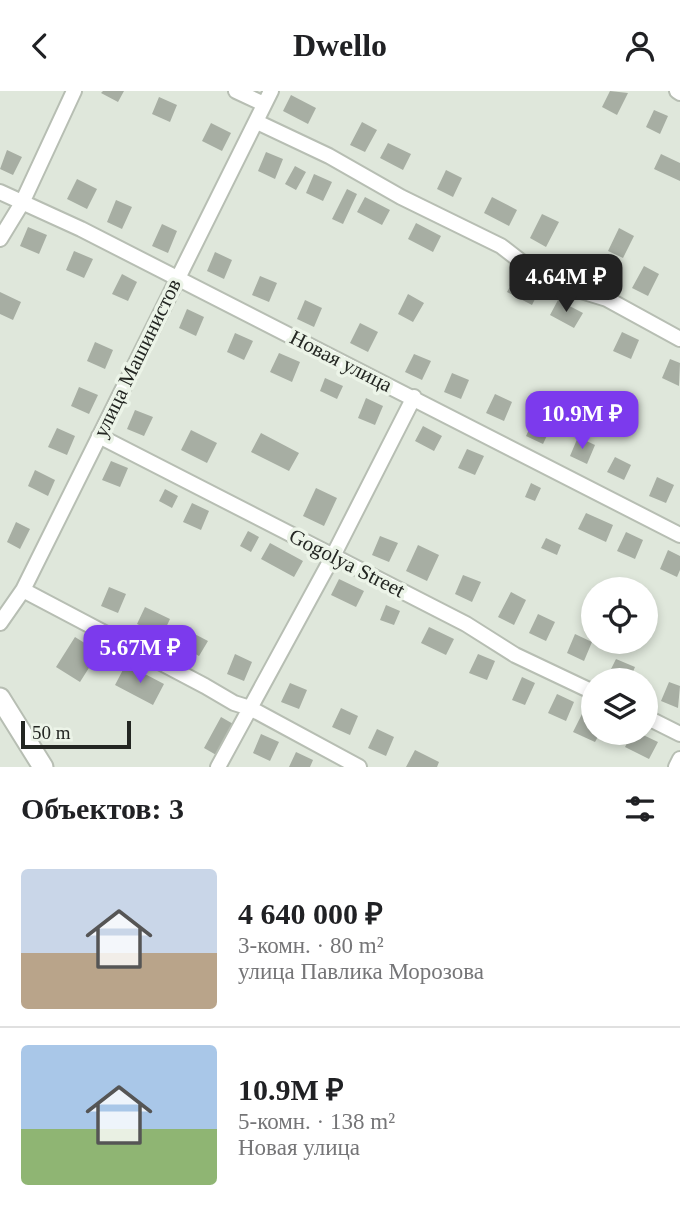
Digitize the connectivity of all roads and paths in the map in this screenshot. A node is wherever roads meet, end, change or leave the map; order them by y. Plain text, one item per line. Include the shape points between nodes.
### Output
1 (74, 91) edge
2 (236, 91) edge
3 (267, 97) edge
4 (257, 122) junction
5 (0, 192) edge
6 (22, 203) junction
7 (0, 239) edge
8 (176, 278) junction
9 (680, 339) edge
10 (414, 397) junction
11 (99, 436) junction
12 (680, 535) edge
13 (333, 556) junction
14 (23, 590) junction
15 (0, 623) edge
16 (581, 686) edge
17 (0, 698) edge
18 (250, 708) junction
19 (658, 723) edge
20 (680, 734) edge
21 (680, 759) edge
22 (43, 767) edge
23 (218, 767) edge
24 (359, 767) edge
25 (676, 767) edge

1 - 6 street
2 - 3 street
3 - 4 street, улица Машинистов
4 - 8 street, улица Машинистов
4 - 9 street via 501,246 523,263 607,299
5 - 6 street, Новая улица
6 - 7 street
6 - 8 street, Новая улица
8 - 10 street, Новая улица
8 - 11 street, улица Машинистов
10 - 12 street, Новая улица
10 - 13 street
11 - 13 street, Gogolya Street
11 - 14 street, улица Машинистов
13 - 16 street, Gogolya Street
13 - 18 street
14 - 15 street, улица Машинистов
14 - 18 street
17 - 22 street
18 - 23 street
18 - 24 street
19 - 20 street
21 - 25 street

